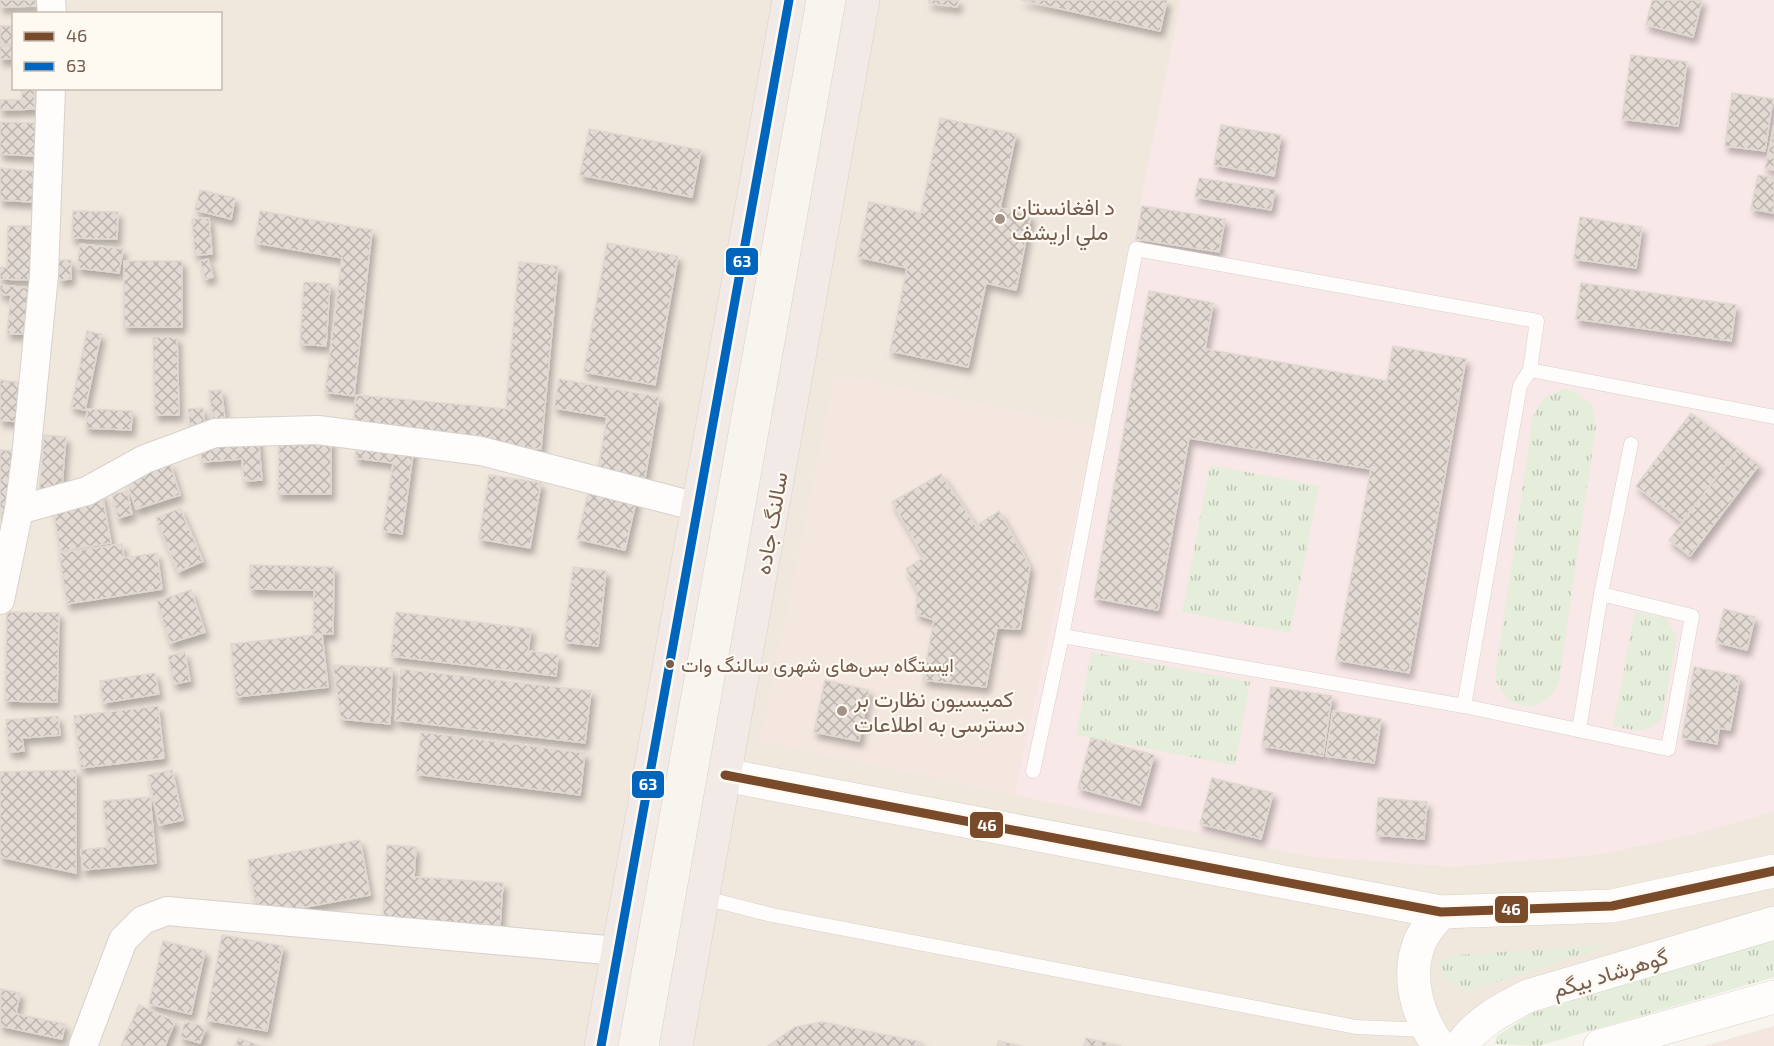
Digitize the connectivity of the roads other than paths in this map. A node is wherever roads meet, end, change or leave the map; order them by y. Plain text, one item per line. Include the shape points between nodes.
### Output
1 (789, 0) edge
2 (863, 0) edge
3 (51, 90) edge
4 (1530, 370) junction
5 (1774, 417) edge
6 (1631, 444) dead end
7 (698, 507) junction
8 (19, 510) junction
9 (1601, 594) junction
10 (0, 600) edge
11 (1062, 636) junction
12 (1464, 706) junction
13 (1579, 730) junction
14 (1033, 771) dead end
15 (725, 775) junction
16 (1774, 871) edge
17 (701, 897) junction
18 (1441, 912) junction
19 (1774, 923) edge
20 (618, 951) junction
21 (1774, 997) edge
22 (1433, 1038) edge
23 (83, 1046) edge
24 (601, 1046) edge
25 (676, 1046) edge
26 (1461, 1046) edge
27 (1600, 1046) edge

1 - 7 highway
2 - 15 highway, سالنگ جاده
3 - 8 street via 44,274
4 - 5 lane
4 - 11 lane via 1537,321 1136,249
4 - 12 lane via 1520,386
6 - 9 lane
7 - 8 street via 481,451 318,430 215,433 145,459 87,491
7 - 20 highway
8 - 10 street
9 - 13 lane
9 - 13 lane via 1692,616 1668,749
11 - 12 lane
11 - 14 lane
12 - 13 lane
15 - 17 highway, سالنگ جاده
15 - 18 street
16 - 18 street via 1612,906
17 - 22 lane via 772,915 1356,1027
17 - 25 highway, سالنگ جاده
18 - 22 street via 1422,938 1414,962 1415,992
19 - 26 street, گوهرشاد بیگم via 1528,996 1494,1014
20 - 23 street via 167,911 143,920 123,940
20 - 24 highway
21 - 27 street

